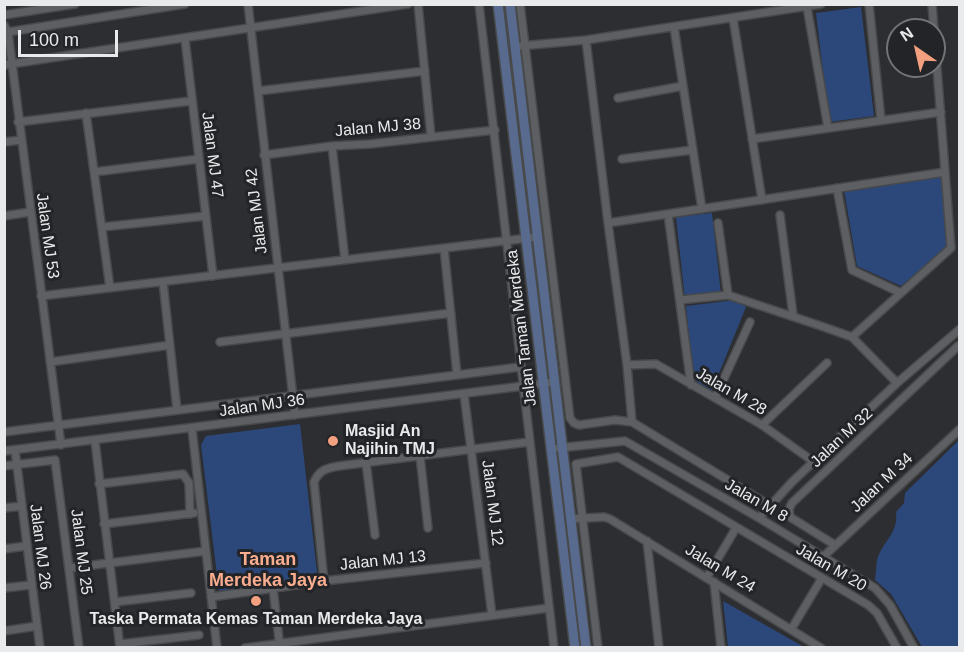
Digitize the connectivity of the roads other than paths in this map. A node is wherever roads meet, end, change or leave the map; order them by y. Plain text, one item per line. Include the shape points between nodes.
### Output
1 (75, 4) edge
2 (185, 4) edge
3 (248, 4) edge
4 (408, 4) edge
5 (418, 4) edge
6 (479, 4) edge
7 (498, 4) edge
8 (510, 4) edge
9 (520, 4) edge
10 (764, 4) edge
11 (821, 4) edge
12 (868, 4) edge
13 (932, 4) edge
14 (59, 6) edge
15 (807, 7) junction
16 (765, 13) junction
17 (4, 15) edge
18 (733, 18) junction
19 (674, 27) junction
20 (6, 28) edge
21 (252, 28) junction
22 (185, 39) junction
23 (586, 40) junction
24 (520, 46) junction
25 (8, 64) edge
26 (425, 71) junction
27 (683, 86) junction
28 (258, 91) junction
29 (618, 98) dead end
30 (191, 101) junction
31 (940, 112) junction
32 (86, 113) junction
33 (881, 120) junction
34 (18, 122) junction
35 (828, 128) junction
36 (495, 130) junction
37 (431, 136) junction
38 (752, 139) junction
39 (21, 140) junction
40 (4, 142) edge
41 (332, 146) junction
42 (692, 150) junction
43 (264, 155) junction
44 (199, 159) junction
45 (622, 159) dead end
46 (94, 172) junction
47 (945, 172) junction
48 (837, 188) junction
49 (762, 200) junction
50 (702, 209) junction
51 (30, 212) junction
52 (668, 214) junction
53 (780, 215) dead end
54 (4, 216) edge
55 (206, 216) junction
56 (608, 223) junction
57 (718, 223) dead end
58 (102, 227) junction
59 (532, 237) junction
60 (506, 241) junction
61 (444, 248) junction
62 (345, 260) junction
63 (278, 268) junction
64 (213, 276) junction
65 (163, 282) junction
66 (110, 288) junction
67 (901, 293) junction
68 (729, 295) junction
69 (41, 296) junction
70 (680, 300) junction
71 (451, 313) junction
72 (793, 315) junction
73 (750, 322) dead end
74 (960, 329) edge
75 (286, 333) junction
76 (852, 338) junction
77 (950, 338) junction
78 (220, 342) dead end
79 (170, 345) junction
80 (959, 346) edge
81 (50, 362) junction
82 (827, 363) dead end
83 (627, 364) junction
84 (520, 367) junction
85 (457, 375) junction
86 (555, 382) junction
87 (897, 383) junction
88 (543, 384) junction
89 (691, 385) junction
90 (523, 386) junction
91 (464, 394) junction
92 (293, 396) junction
93 (715, 398) junction
94 (177, 410) junction
95 (295, 415) junction
96 (632, 423) junction
97 (762, 425) junction
98 (58, 426) junction
99 (192, 429) junction
100 (960, 429) edge
101 (4, 432) edge
102 (95, 441) junction
103 (529, 442) junction
104 (61, 444) junction
105 (471, 448) junction
106 (563, 448) junction
107 (551, 449) junction
108 (15, 450) junction
109 (4, 451) edge
110 (420, 456) junction
111 (366, 462) junction
112 (814, 462) junction
113 (16, 465) junction
114 (4, 466) edge
115 (99, 484) junction
116 (769, 505) junction
117 (22, 506) junction
118 (4, 508) edge
119 (201, 512) junction
120 (190, 514) junction
121 (582, 518) junction
122 (759, 518) junction
123 (570, 519) junction
124 (104, 524) junction
125 (428, 528) dead end
126 (736, 528) junction
127 (375, 535) dead end
128 (647, 541) junction
129 (835, 545) junction
130 (26, 546) junction
131 (4, 549) edge
132 (206, 551) junction
133 (823, 557) junction
134 (486, 563) junction
135 (109, 564) junction
136 (69, 568) junction
137 (707, 577) junction
138 (822, 578) junction
139 (324, 581) junction
140 (714, 582) junction
141 (31, 585) junction
142 (4, 588) edge
143 (273, 588) junction
144 (191, 593) dead end
145 (211, 597) junction
146 (115, 602) junction
147 (549, 608) junction
148 (492, 615) junction
149 (37, 626) junction
150 (792, 628) junction
151 (4, 631) edge
152 (199, 635) dead end
153 (279, 645) edge
154 (120, 646) edge
155 (40, 648) edge
156 (79, 648) edge
157 (217, 648) edge
158 (245, 648) edge
159 (554, 648) edge
160 (575, 648) edge
161 (586, 648) edge
162 (598, 648) edge
163 (659, 648) edge
164 (721, 648) edge
165 (821, 648) edge
166 (897, 648) edge
167 (914, 648) edge

1 - 14 street
2 - 20 street
3 - 21 street, Jalan MJ 42
4 - 21 street
5 - 26 street
6 - 36 street
7 - 59 main road, Jalan Taman Merdeka
8 - 24 main road, Jalan Taman Merdeka
9 - 24 street
10 - 16 street
11 - 15 street
12 - 33 street
13 - 31 street
14 - 17 street
15 - 16 street
15 - 35 street
16 - 18 street
18 - 19 street
18 - 38 street
19 - 23 street
19 - 27 street
20 - 25 street, Jalan MJ 53
21 - 22 street
21 - 28 street, Jalan MJ 42
22 - 25 street
22 - 30 street, Jalan MJ 47
23 - 24 street
23 - 56 street
24 - 59 main road, Jalan Taman Merdeka
24 - 96 street via 539,156 570,418 579,425 615,420
25 - 34 street, Jalan MJ 53
26 - 28 street
26 - 37 street
27 - 29 street
27 - 42 street
28 - 43 street, Jalan MJ 42
30 - 32 street
30 - 44 street, Jalan MJ 47
31 - 33 street
31 - 47 street
32 - 34 street
32 - 46 street
33 - 35 street
34 - 39 street, Jalan MJ 53
35 - 38 street
36 - 37 street, Jalan MJ 38
36 - 60 street
37 - 41 street, Jalan MJ 38
38 - 49 street
39 - 40 street
39 - 51 street, Jalan MJ 53
41 - 43 street, Jalan MJ 38
41 - 62 street
42 - 45 street
42 - 50 street
43 - 63 street, Jalan MJ 42
44 - 46 street
44 - 55 street, Jalan MJ 47
46 - 58 street
47 - 48 street
47 - 67 street via 951,248
48 - 49 street
48 - 67 street via 852,270
49 - 50 street
50 - 52 street
51 - 54 street
51 - 69 street, Jalan MJ 53
52 - 56 street
52 - 70 street
53 - 72 street
55 - 58 street
55 - 64 street, Jalan MJ 47
56 - 83 street
57 - 68 street
58 - 66 street
59 - 60 street
59 - 86 main road, Jalan Taman Merdeka
59 - 88 main road, Jalan Taman Merdeka
60 - 61 street
60 - 84 street
61 - 62 street
61 - 71 street
62 - 63 street
63 - 64 street
63 - 75 street, Jalan MJ 42
64 - 65 street
65 - 66 street
65 - 79 street
66 - 69 street
67 - 76 street
68 - 70 street
68 - 72 street
69 - 81 street, Jalan MJ 53
70 - 89 street
71 - 75 street
71 - 85 street
72 - 76 street
73 - 93 street
74 - 77 street
75 - 78 street
75 - 92 street, Jalan MJ 42
76 - 87 street
77 - 80 street
77 - 87 street
79 - 81 street
79 - 94 street
80 - 129 street, Jalan M 32 via 792,503 790,516
81 - 98 street, Jalan MJ 53
82 - 97 street
83 - 89 street, Jalan M 28 via 656,364
83 - 96 street
84 - 85 street
84 - 90 street
85 - 92 street
86 - 88 street, Jalan MJ 36
86 - 106 main road, Jalan Taman Merdeka
87 - 112 street
88 - 90 street, Jalan MJ 36
88 - 107 main road, Jalan Taman Merdeka
89 - 93 street, Jalan M 28
90 - 91 street, Jalan MJ 36
90 - 103 street
91 - 95 street, Jalan MJ 36
91 - 105 street, Jalan MJ 12
92 - 94 street
92 - 95 street, Jalan MJ 42
93 - 97 street, Jalan M 28
94 - 98 street
95 - 99 street, Jalan MJ 36
96 - 116 street
97 - 112 street, Jalan M 28
98 - 101 street
98 - 104 street, Jalan MJ 53
99 - 102 street, Jalan MJ 36
99 - 119 street
100 - 129 street, Jalan M 34
102 - 104 street, Jalan MJ 36
102 - 115 street
103 - 105 street
103 - 147 street
104 - 108 street, Jalan MJ 36
105 - 110 street
105 - 134 street, Jalan MJ 12
106 - 107 street, Jalan M 8
106 - 122 street, Jalan M 8 via 625,441
106 - 123 main road, Jalan Taman Merdeka
107 - 160 main road, Jalan Taman Merdeka
108 - 109 street, Jalan MJ 36
108 - 113 street, Jalan MJ 26
110 - 111 street
110 - 125 street
111 - 127 street
111 - 139 street via 326,468 314,482
112 - 116 street
113 - 114 street
113 - 117 street, Jalan MJ 26
113 - 136 street, Jalan MJ 25 via 56,460
115 - 120 street via 183,474 189,483
115 - 124 street
116 - 122 street
117 - 118 street
117 - 130 street, Jalan MJ 26
119 - 120 street
119 - 132 street
120 - 124 street
121 - 123 street
121 - 126 street, Jalan M 20 via 576,464 618,457
121 - 128 street, Jalan M 24 via 604,517
121 - 162 street
122 - 133 street, Jalan M 8
123 - 161 main road, Jalan Taman Merdeka
124 - 135 street
126 - 137 street
126 - 138 street, Jalan M 20
128 - 137 street, Jalan M 24
128 - 163 street
129 - 133 street, Jalan M 34
130 - 131 street
130 - 141 street, Jalan MJ 26
132 - 135 street
132 - 145 street
133 - 167 street, Jalan M 8 via 875,588 890,605
134 - 139 street, Jalan MJ 13
134 - 148 street, Jalan MJ 12
135 - 136 street
135 - 146 street
136 - 156 street, Jalan MJ 25
137 - 140 street, Jalan M 24
138 - 150 street
138 - 166 street, Jalan M 20 via 872,608
139 - 143 street, Jalan MJ 13
140 - 150 street, Jalan M 24
140 - 164 street
141 - 142 street
141 - 149 street, Jalan MJ 26
143 - 145 street, Jalan MJ 13
143 - 153 street
144 - 146 street
145 - 157 street
146 - 154 street
147 - 148 street
147 - 159 street
148 - 153 street
149 - 151 street
149 - 155 street, Jalan MJ 26
150 - 165 street, Jalan M 24
152 - 154 street
153 - 158 street

